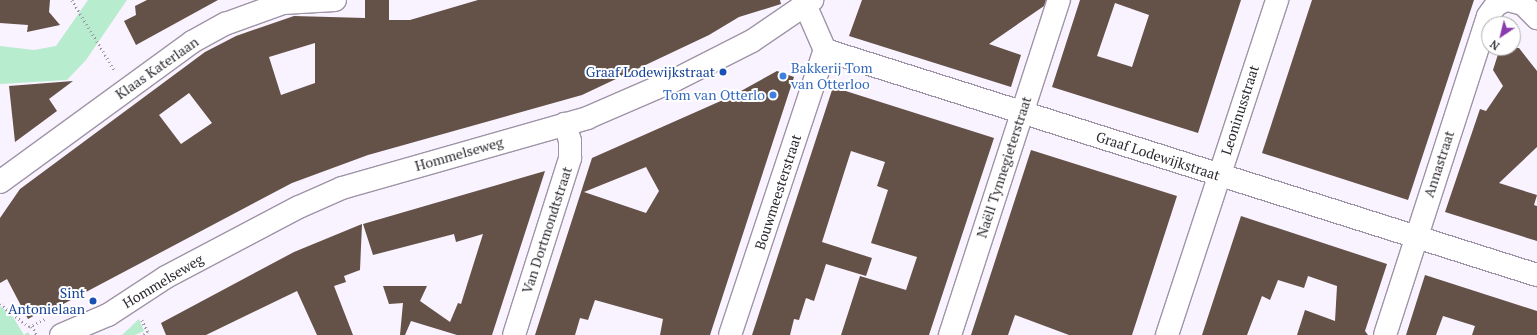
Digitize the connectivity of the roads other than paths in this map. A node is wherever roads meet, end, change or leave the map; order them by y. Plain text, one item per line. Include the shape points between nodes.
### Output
1 (1059, 0) edge
2 (1277, 0) edge
3 (1507, 0) edge
4 (1513, 0) edge
5 (335, 1) edge
6 (807, 2) edge
7 (1537, 18) edge
8 (825, 50) junction
9 (1023, 111) junction
10 (565, 124) junction
11 (1219, 176) junction
12 (0, 182) edge
13 (1415, 237) junction
14 (1537, 275) edge
15 (108, 315) junction
16 (56, 325) edge
17 (91, 335) edge
18 (514, 335) edge
19 (730, 335) edge
20 (950, 335) edge
21 (1167, 335) edge
22 (1385, 335) edge

1 - 9 street, Naëll Tynnegieterstraat
2 - 11 street, Leoninusstraat
3 - 4 street, Annastraat
3 - 13 street, Annastraat via 1496,5 1488,16
4 - 7 street via 1523,4
5 - 12 street, Klaas Katerlaan via 283,3 205,34
6 - 8 street
6 - 10 street, Hommelseweg via 752,41 675,80 587,118
8 - 9 street, Graaf Lodewijkstraat
8 - 19 street, Bouwmeesterstraat
9 - 11 street, Graaf Lodewijkstraat
9 - 20 street, Naëll Tynnegieterstraat
10 - 15 street, Hommelseweg via 328,194 248,231 166,277
10 - 18 street, Van Dortmondtstraat via 570,141 570,158
11 - 13 street, Graaf Lodewijkstraat
11 - 21 street, Leoninusstraat
13 - 14 street, Graaf Lodewijkstraat
13 - 22 street, Annastraat
15 - 16 street, Hommelseweg
15 - 17 street, Hommelseweg

